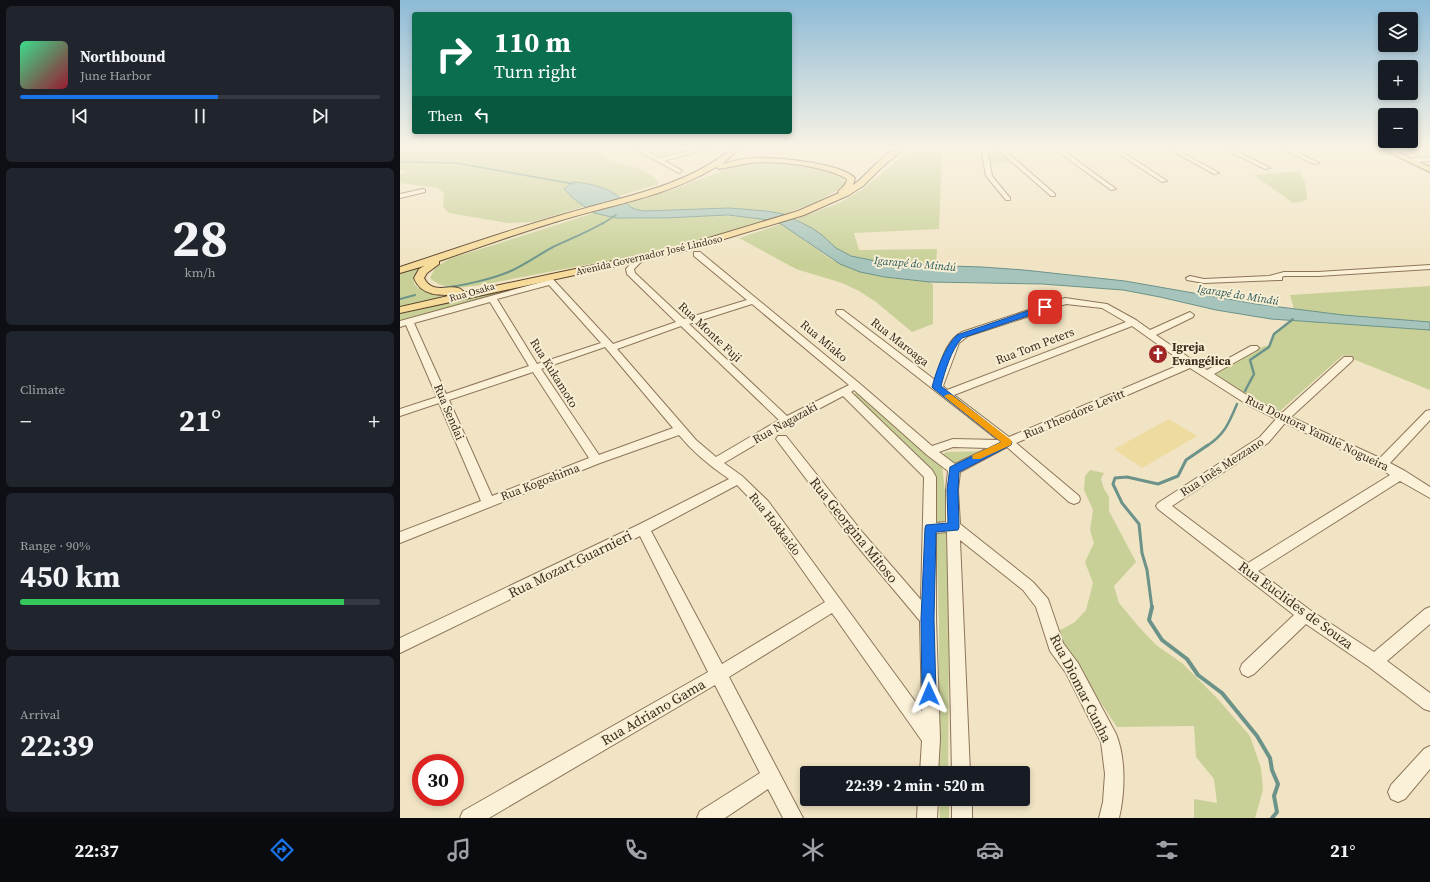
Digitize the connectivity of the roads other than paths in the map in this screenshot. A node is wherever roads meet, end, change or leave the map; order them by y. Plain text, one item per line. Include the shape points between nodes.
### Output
1 (669, 186) edge
2 (848, 186) edge
3 (857, 186) edge
4 (997, 186) edge
5 (1043, 186) edge
6 (1108, 186) edge
7 (1113, 190) dead end
8 (423, 191) dead end
9 (1053, 195) dead end
10 (400, 196) edge
11 (1008, 199) dead end
12 (818, 206) junction
13 (457, 252) junction
14 (697, 254) dead end
15 (640, 259) junction
16 (599, 267) junction
17 (1430, 268) edge
18 (400, 270) edge
19 (1190, 278) dead end
20 (549, 280) junction
21 (492, 298) junction
22 (754, 300) junction
23 (400, 310) edge
24 (840, 312) dead end
25 (1190, 315) dead end
26 (1133, 322) junction
27 (404, 323) edge
28 (681, 323) junction
29 (1150, 334) junction
30 (609, 346) junction
31 (1254, 348) dead end
32 (1348, 359) dead end
33 (1191, 364) junction
34 (535, 368) junction
35 (1207, 374) junction
36 (855, 385) junction
37 (937, 387) junction
38 (844, 391) junction
39 (946, 394) junction
40 (444, 399) junction
41 (1430, 413) edge
42 (400, 414) edge
43 (1283, 418) junction
44 (786, 421) junction
45 (680, 430) junction
46 (782, 439) dead end
47 (1005, 443) junction
48 (931, 452) junction
49 (596, 460) junction
50 (715, 463) junction
51 (1382, 464) junction
52 (954, 470) junction
53 (1401, 474) junction
54 (738, 479) junction
55 (1430, 493) edge
56 (1074, 499) dead end
57 (488, 503) junction
58 (1163, 506) joint
59 (954, 527) junction
60 (930, 528) junction
61 (643, 529) junction
62 (400, 538) edge
63 (1248, 570) junction
64 (835, 604) junction
65 (1430, 614) edge
66 (1305, 615) junction
67 (928, 619) junction
68 (400, 646) edge
69 (1375, 662) junction
70 (1248, 669) dead end
71 (718, 675) junction
72 (1430, 703) edge
73 (930, 739) junction
74 (1430, 755) edge
75 (929, 766) edge
76 (961, 766) edge
77 (770, 777) junction
78 (1398, 792) dead end
79 (928, 806) edge
80 (962, 806) edge
81 (470, 818) edge
82 (707, 818) edge
83 (792, 818) edge
84 (927, 818) edge
85 (962, 818) edge
86 (1109, 818) edge

1 - 13 main road
2 - 12 main road
3 - 12 main road, Avenida Governador José Lindoso via 838,198
4 - 11 street
5 - 9 street
6 - 7 street
8 - 10 street
12 - 15 main road, Avenida Governador José Lindoso via 707,243
13 - 16 main road via 431,264 423,271 419,278 423,286 440,291 457,291 585,267
13 - 18 main road
14 - 22 street, Rua Miako
15 - 16 main road, Avenida Governador José Lindoso
15 - 28 street, Rua Monte Fuji via 630,269 631,274
16 - 20 main road, Avenida Governador José Lindoso
17 - 19 street via 1318,274 1309,278 1288,279 1272,277 1204,281
20 - 21 street, Rua Osaka
20 - 23 main road, Avenida Governador José Lindoso
20 - 30 street, Rua Hokkaido
21 - 27 street, Rua Osaka
21 - 34 street, Rua Kukamoto
22 - 28 street
22 - 36 street, Rua Miako
24 - 37 street, Rua Maroaga
25 - 29 street
26 - 29 street, Rua Doutora Yamile Nogueira
26 - 37 street, Rua Doutora Yamile Nogueira via 1104,306 1065,301 965,334 954,343
26 - 39 street, Rua Tom Peters
27 - 40 street, Rua Sendai
28 - 30 street
28 - 44 street, Rua Monte Fuji
29 - 33 street, Rua Doutora Yamile Nogueira
30 - 34 street
30 - 45 street, Rua Hokkaido
31 - 35 street
32 - 43 street, Rua Inês Mezzano
33 - 35 street, Rua Doutora Yamile Nogueira
33 - 47 street, Rua Theodore Levitt
34 - 40 street
34 - 49 street, Rua Kukamoto
35 - 43 street, Rua Doutora Yamile Nogueira via 1252,403
36 - 38 street, Rua Nagazaki
36 - 48 street, Rua Miako
37 - 39 street, Rua Maroaga
38 - 44 street, Rua Nagazaki
38 - 60 street via 928,473
39 - 47 street, Rua Maroaga
40 - 42 street
40 - 57 street, Rua Sendai
41 - 51 street
43 - 51 street, Rua Doutora Yamile Nogueira
43 - 58 street, Rua Inês Mezzano via 1257,446
44 - 50 street, Rua Nagazaki
45 - 49 street, Rua Kogoshima
45 - 50 street, Rua Hokkaido
46 - 67 street, Rua Georgina Mitoso via 858,538
47 - 48 street, Rua Theodore Levitt via 953,444
47 - 52 street
47 - 56 street, Rua Maroaga
48 - 52 street, Rua Miako
49 - 57 street, Rua Kogoshima
50 - 54 street, Rua Hokkaido
51 - 53 street, Rua Doutora Yamile Nogueira
52 - 59 street
53 - 55 street, Rua Doutora Yamile Nogueira
53 - 63 street
54 - 61 street, Rua Mozart Guarnieri
54 - 64 street, Rua Hokkaido via 763,504
57 - 62 street, Rua Kogoshima
58 - 63 street, Rua Euclides de Souza
59 - 60 street
59 - 76 street
59 - 86 street, Rua Diomar Cunha via 1028,586 1043,604 1056,646 1072,668 1110,740 1114,774 1113,802
60 - 67 street
61 - 68 street, Rua Mozart Guarnieri
61 - 71 street
63 - 66 street, Rua Euclides de Souza
64 - 71 street, Rua Adriano Gama
64 - 73 street, Rua Hokkaido
65 - 69 street
66 - 69 street, Rua Euclides de Souza
66 - 70 street
67 - 73 street
69 - 72 street, Rua Euclides de Souza
71 - 77 street
71 - 81 street, Rua Adriano Gama
73 - 75 street
74 - 78 street
77 - 82 street
77 - 83 street
79 - 84 street
80 - 85 street

